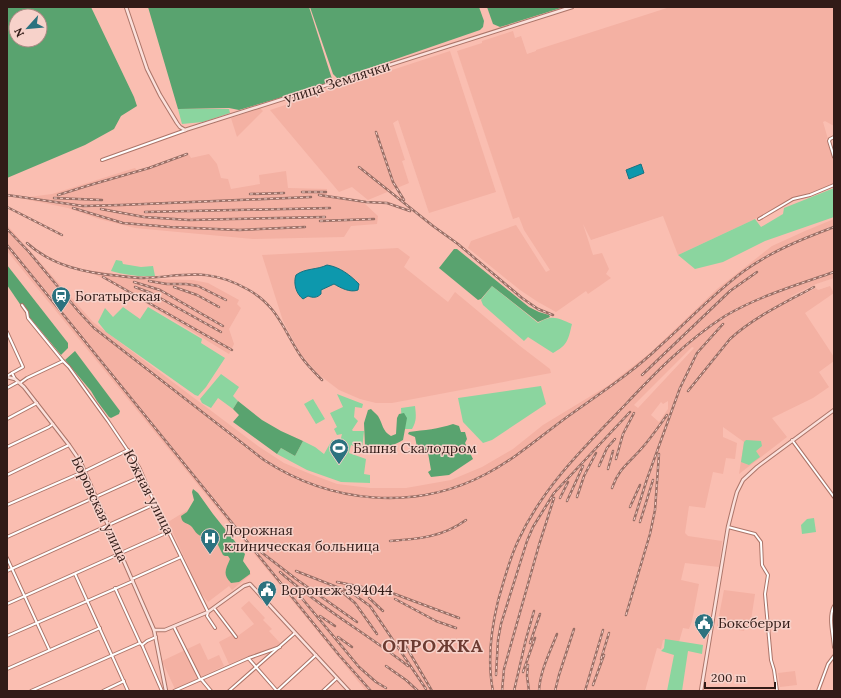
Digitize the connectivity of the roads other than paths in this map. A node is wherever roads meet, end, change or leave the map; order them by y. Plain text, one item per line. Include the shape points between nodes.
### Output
1 (126, 7) edge
2 (572, 7) edge
3 (187, 130) junction
4 (834, 137) edge
5 (834, 157) edge
6 (102, 160) dead end
7 (834, 185) edge
8 (759, 218) dead end
9 (22, 305) dead end
10 (7, 332) edge
11 (62, 362) junction
12 (12, 373) junction
13 (7, 376) edge
14 (15, 379) junction
15 (20, 382) junction
16 (7, 388) edge
17 (37, 403) junction
18 (834, 410) edge
19 (7, 419) edge
20 (53, 424) junction
21 (792, 440) junction
22 (69, 445) junction
23 (7, 447) edge
24 (128, 450) junction
25 (85, 471) junction
26 (7, 474) edge
27 (142, 476) junction
28 (834, 497) edge
29 (96, 498) junction
30 (155, 504) junction
31 (7, 505) edge
32 (108, 525) junction
33 (728, 526) junction
34 (169, 532) junction
35 (7, 537) edge
36 (120, 553) junction
37 (181, 557) junction
38 (7, 558) edge
39 (12, 569) junction
40 (7, 571) edge
41 (75, 574) junction
42 (132, 580) junction
43 (115, 588) junction
44 (24, 596) junction
45 (88, 600) junction
46 (7, 604) edge
47 (834, 606) edge
48 (214, 608) junction
49 (208, 612) junction
50 (37, 622) junction
51 (174, 627) junction
52 (100, 628) junction
53 (215, 628) dead end
54 (154, 630) junction
55 (295, 633) junction
56 (7, 636) edge
57 (156, 637) junction
58 (236, 637) dead end
59 (141, 644) junction
60 (280, 647) junction
61 (834, 647) edge
62 (49, 649) junction
63 (113, 654) junction
64 (316, 655) junction
65 (834, 656) edge
66 (249, 658) junction
67 (256, 668) junction
68 (7, 669) edge
69 (337, 678) junction
70 (201, 679) junction
71 (124, 681) junction
72 (31, 691) edge
73 (103, 691) edge
74 (128, 691) edge
75 (162, 691) edge
76 (166, 691) edge
77 (174, 691) edge
78 (211, 691) edge
79 (229, 691) edge
80 (277, 691) edge
81 (323, 691) edge
82 (349, 691) edge
83 (701, 691) edge
84 (777, 691) edge
85 (818, 691) edge

1 - 3 street via 153,81 177,123 182,129
2 - 3 street, улица Землячки
3 - 6 street, улица Землячки
4 - 5 street via 829,141
7 - 8 street via 793,199
9 - 11 street, Южная улица via 28,318
10 - 12 street via 23,367
11 - 15 street
11 - 24 street, Южная улица via 69,367
12 - 13 street
12 - 14 street, Боровская улица
13 - 14 street, Боровская улица
14 - 15 street, Боровская улица
15 - 16 street
15 - 17 street, Боровская улица
17 - 19 street
17 - 20 street, Боровская улица
18 - 21 street
20 - 22 street, Боровская улица
20 - 23 street
21 - 28 street
21 - 33 street via 743,480 735,496
22 - 25 street, Боровская улица
22 - 26 street
24 - 25 street
24 - 27 street, Южная улица
25 - 29 street, Боровская улица
25 - 31 street
27 - 29 street
27 - 30 street, Южная улица
29 - 32 street, Боровская улица
29 - 35 street
30 - 32 street
30 - 34 street, Южная улица
32 - 36 street, Боровская улица
32 - 39 street
33 - 83 street
33 - 84 street via 755,534 761,542 762,565 768,575 765,594 770,659
34 - 36 street
34 - 37 street, Южная улица
36 - 41 street
36 - 42 street, Боровская улица
37 - 42 street
37 - 49 street, Южная улица
38 - 39 street
39 - 40 street
39 - 44 street
41 - 44 street
41 - 45 street
42 - 43 street
42 - 54 street, Боровская улица
43 - 45 street
43 - 59 street
44 - 46 street
44 - 50 street
45 - 50 street
45 - 52 street
47 - 61 street via 830,617
48 - 49 street
48 - 55 street via 250,584
48 - 58 street
49 - 51 street
49 - 53 street, Южная улица via 207,616
50 - 56 street
50 - 62 street
51 - 54 street via 163,631
51 - 70 street
52 - 62 street
52 - 63 street
54 - 57 street, Боровская улица
55 - 60 street
55 - 64 street
57 - 59 street
57 - 76 street, Боровская улица
59 - 63 street
59 - 75 street
60 - 66 street
60 - 67 street
62 - 68 street
63 - 71 street
63 - 72 street
64 - 69 street
64 - 80 street
65 - 85 street via 828,664
66 - 67 street
66 - 70 street
67 - 79 street
67 - 80 street
69 - 81 street
69 - 82 street
70 - 77 street
70 - 78 street
71 - 73 street
71 - 74 street

